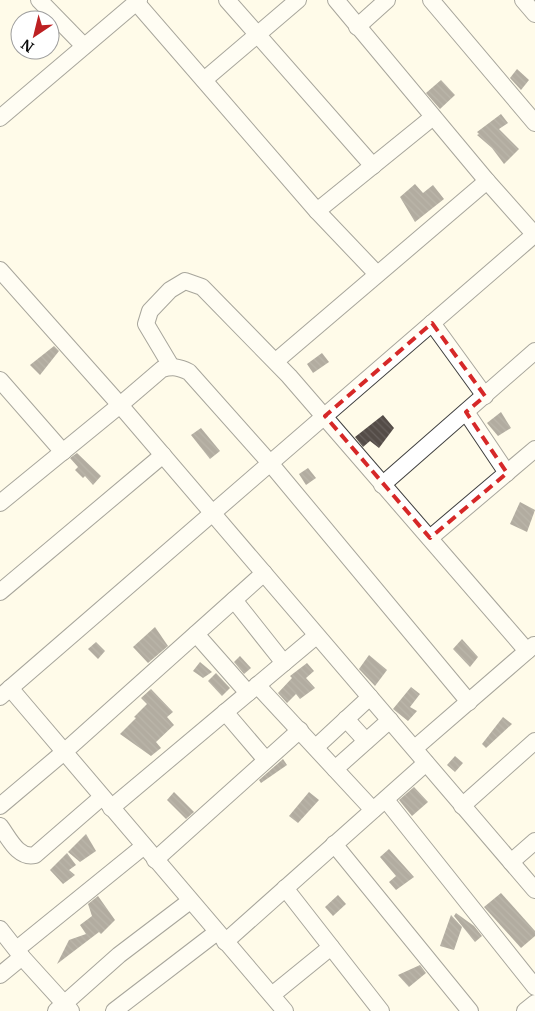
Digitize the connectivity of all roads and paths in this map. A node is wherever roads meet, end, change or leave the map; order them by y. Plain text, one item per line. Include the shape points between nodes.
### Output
1 (39, 0) edge
2 (227, 0) edge
3 (298, 0) edge
4 (336, 0) edge
5 (387, 0) edge
6 (431, 0) edge
7 (523, 0) edge
8 (138, 1) edge
9 (535, 14) edge
10 (357, 27) junction
11 (258, 34) junction
12 (84, 46) junction
13 (204, 80) junction
14 (433, 117) junction
15 (0, 118) edge
16 (535, 123) edge
17 (373, 166) junction
18 (487, 181) junction
19 (317, 211) junction
20 (535, 235) edge
21 (0, 270) edge
22 (377, 274) junction
23 (432, 323) junction
24 (535, 351) edge
25 (276, 361) junction
26 (171, 366) junction
27 (0, 380) edge
28 (485, 396) junction
29 (120, 405) junction
30 (466, 412) junction
31 (325, 416) junction
32 (63, 452) junction
33 (533, 455) edge
34 (163, 456) junction
35 (270, 463) junction
36 (507, 473) junction
37 (382, 485) junction
38 (2, 497) edge
39 (212, 513) junction
40 (430, 538) junction
41 (264, 572) junction
42 (0, 592) edge
43 (234, 600) junction
44 (196, 634) junction
45 (316, 636) junction
46 (531, 648) edge
47 (284, 663) junction
48 (252, 689) junction
49 (3, 693) edge
50 (370, 696) junction
51 (469, 702) junction
52 (225, 712) junction
53 (346, 719) junction
54 (390, 720) junction
55 (300, 730) junction
56 (366, 741) junction
57 (535, 741) edge
58 (316, 747) junction
59 (415, 748) junction
60 (64, 752) junction
61 (266, 760) junction
62 (426, 763) junction
63 (335, 769) junction
64 (107, 803) junction
65 (380, 805) junction
66 (0, 806) edge
67 (462, 806) junction
68 (0, 826) edge
69 (535, 841) edge
70 (334, 844) junction
71 (144, 846) junction
72 (155, 860) junction
73 (511, 862) junction
74 (285, 888) junction
75 (535, 890) edge
76 (190, 900) junction
77 (0, 929) edge
78 (221, 937) junction
79 (331, 947) junction
80 (20, 953) junction
81 (0, 975) edge
82 (535, 987) edge
83 (272, 995) junction
84 (535, 1003) edge
85 (64, 1009) edge
86 (114, 1011) edge
87 (285, 1011) edge
88 (381, 1011) edge
89 (470, 1011) edge
90 (524, 1011) edge

1 - 12 street
2 - 11 street
3 - 11 street
4 - 10 street
5 - 10 street
6 - 16 street
7 - 9 street
8 - 12 street
8 - 13 street
10 - 14 street
11 - 13 street
11 - 17 street
12 - 15 street
13 - 19 street
14 - 17 street
14 - 18 street
17 - 19 street
18 - 20 street
18 - 22 street
19 - 22 street
20 - 23 street
21 - 29 street
22 - 25 street
23 - 28 street
23 - 31 street
24 - 28 street
25 - 26 street via 202,287 185,281 170,290 150,311 146,324
25 - 31 street
26 - 29 street via 162,368
26 - 35 street via 189,372
27 - 32 street
28 - 30 street
29 - 32 street
29 - 34 street
30 - 36 street
30 - 37 street
31 - 35 street
31 - 37 street
32 - 38 street
33 - 36 street
34 - 39 street
34 - 42 street
35 - 39 street
35 - 51 street
36 - 40 street
37 - 40 street
39 - 41 street
39 - 49 street
40 - 46 street
41 - 43 street
41 - 45 street
43 - 44 street
43 - 47 street
44 - 48 street
44 - 60 street
45 - 47 street
45 - 50 street
46 - 51 street
47 - 48 street
48 - 52 street
48 - 55 street
49 - 60 street
50 - 53 street
50 - 54 street
51 - 59 street
52 - 61 street
52 - 64 street
53 - 56 street
53 - 58 street
54 - 56 street
54 - 59 street
55 - 58 street
55 - 61 street
56 - 63 street
57 - 67 street
58 - 63 street
59 - 62 street
60 - 64 street
60 - 66 street
61 - 72 street
62 - 65 street
62 - 67 street
63 - 65 street
64 - 68 street via 28,857 21,854
64 - 71 street
65 - 70 street
65 - 82 street
67 - 73 street
69 - 73 street
70 - 74 street
70 - 89 street
71 - 72 street
71 - 80 street
72 - 76 street
73 - 75 street
74 - 78 street
74 - 79 street
76 - 78 street
76 - 85 street via 119,955
77 - 80 street
78 - 83 street
78 - 86 street
79 - 83 street
79 - 88 street
80 - 81 street
80 - 85 street
83 - 87 street
84 - 90 street

